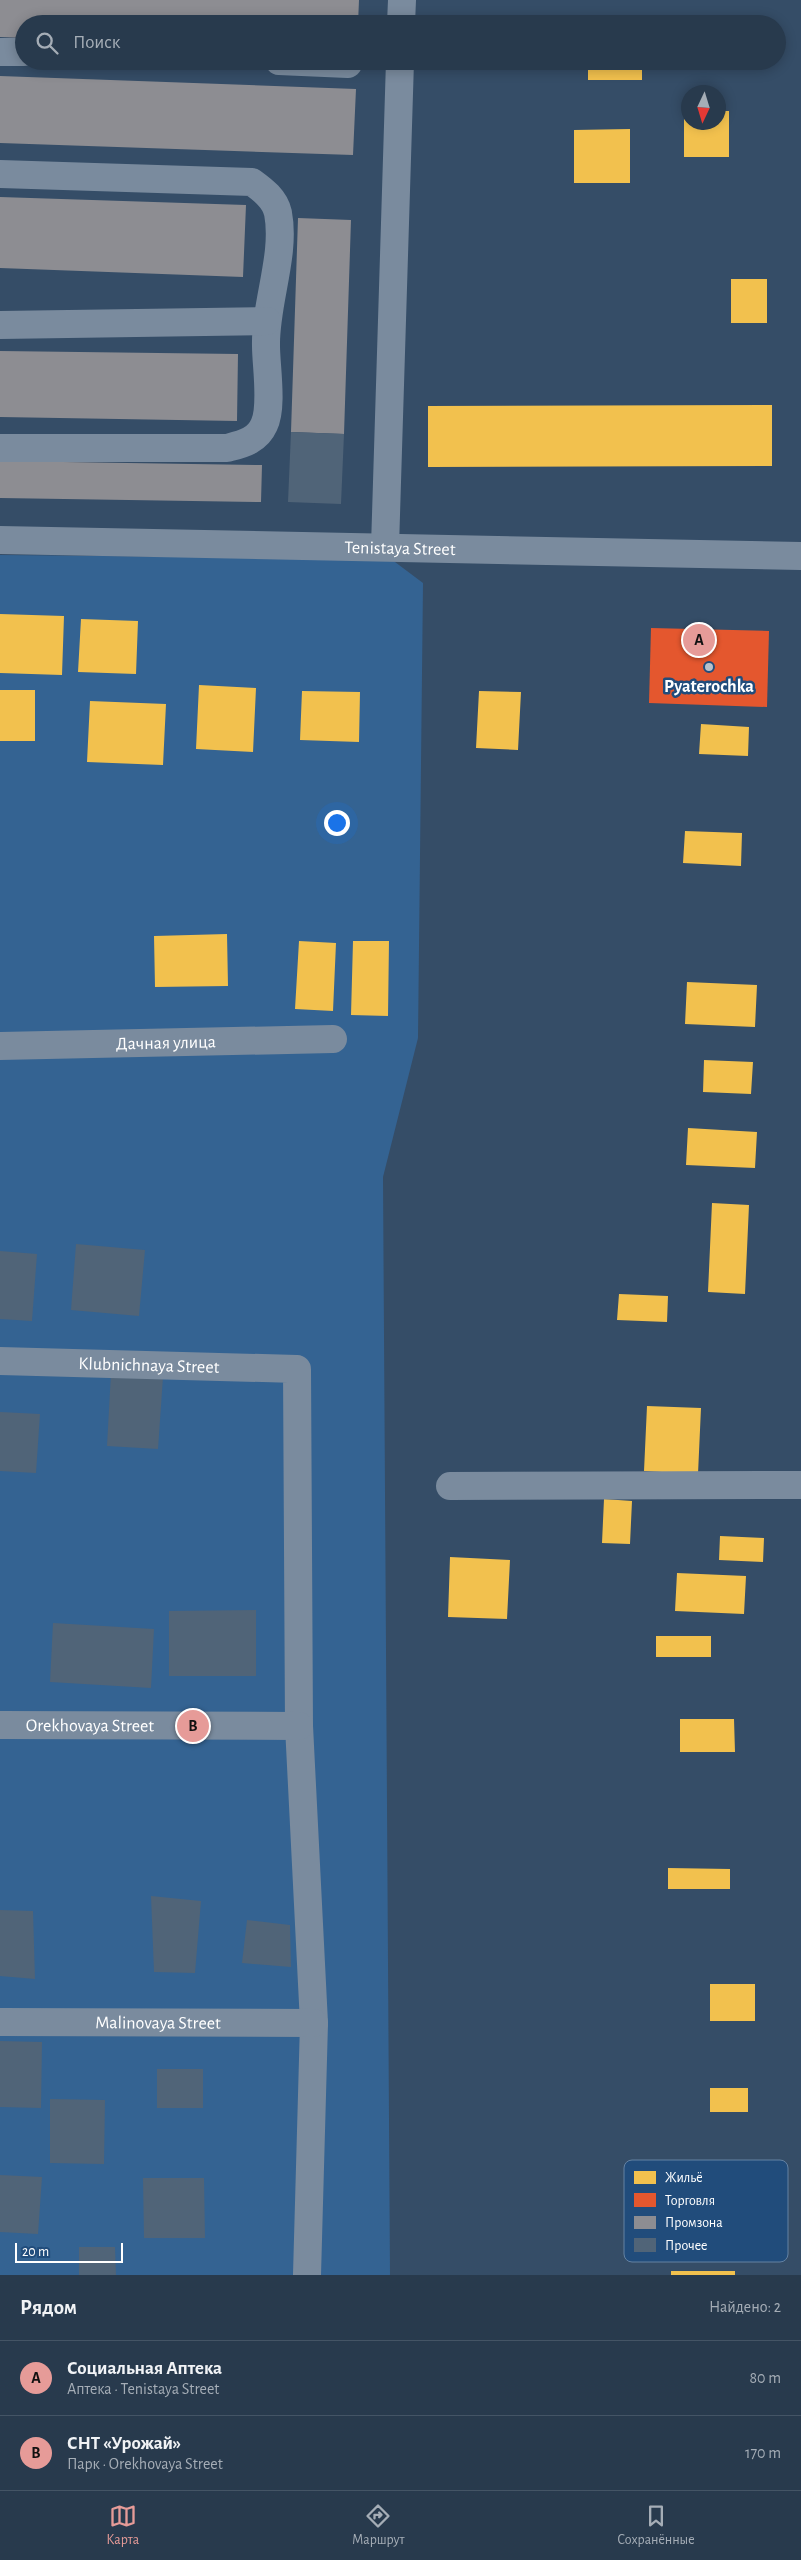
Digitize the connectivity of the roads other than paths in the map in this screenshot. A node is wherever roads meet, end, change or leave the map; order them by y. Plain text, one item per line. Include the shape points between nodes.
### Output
1 (402, 0) edge
2 (401, 15) edge
3 (0, 52) edge
4 (15, 52) edge
5 (400, 70) edge
6 (0, 174) edge
7 (267, 322) junction
8 (0, 325) edge
9 (0, 448) edge
10 (0, 540) edge
11 (385, 547) junction
12 (801, 556) edge
13 (333, 1039) dead end
14 (0, 1046) edge
15 (0, 1361) edge
16 (801, 1485) edge
17 (450, 1486) dead end
18 (0, 1725) edge
19 (299, 1726) junction
20 (0, 2022) edge
21 (314, 2023) junction
22 (307, 2275) edge

1 - 2 street
3 - 4 street
5 - 11 street
6 - 7 street via 252,182 272,200 279,220
7 - 8 street
7 - 9 street via 268,406 264,425 251,441 227,448
10 - 11 street, Tenistaya Street
11 - 12 street, Tenistaya Street
13 - 14 street, Дачная улица
15 - 19 street, Klubnichnaya Street via 297,1369
16 - 17 street
18 - 19 street, Orekhovaya Street
19 - 21 street
20 - 21 street, Malinovaya Street
21 - 22 street

